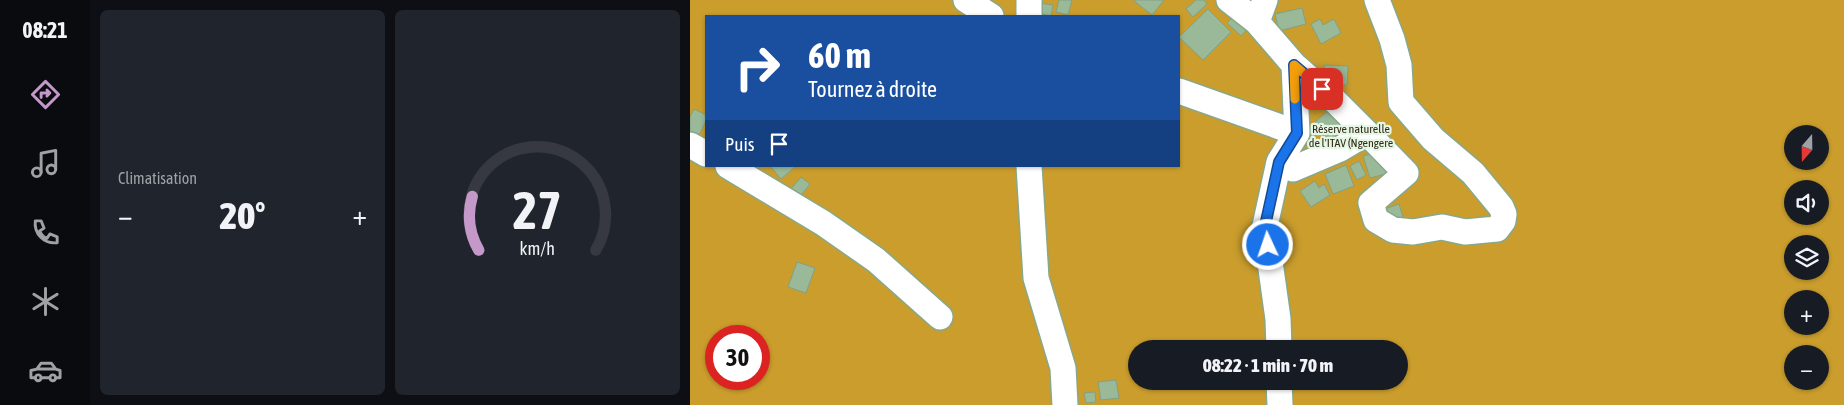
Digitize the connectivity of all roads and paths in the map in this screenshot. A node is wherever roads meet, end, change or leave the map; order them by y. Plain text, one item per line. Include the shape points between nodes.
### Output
1 (966, 0) edge
2 (1029, 0) edge
3 (1230, 0) edge
4 (1377, 0) edge
5 (1261, 11) edge
6 (988, 15) edge
7 (1029, 15) edge
8 (1294, 65) junction
9 (1180, 91) edge
10 (1297, 133) junction
11 (1367, 133) junction
12 (690, 145) edge
13 (705, 153) edge
14 (1279, 162) junction
15 (730, 167) edge
16 (1029, 167) edge
17 (940, 317) dead end
18 (1279, 340) edge
19 (1279, 390) edge
20 (1065, 405) edge
21 (1280, 405) edge

1 - 6 street
2 - 7 street
3 - 5 street
4 - 11 street via 1396,57 1401,102 1433,139 1473,173 1501,206 1503,221 1497,229 1465,232 1442,227 1413,232 1393,230 1376,220 1371,203 1406,173
5 - 8 street
8 - 10 street
8 - 11 street
9 - 10 street
10 - 14 street
11 - 14 street via 1340,149 1293,169
12 - 13 street
14 - 18 street via 1265,226
15 - 17 street via 823,223 876,260
16 - 20 street via 1036,278 1063,368
19 - 21 street

